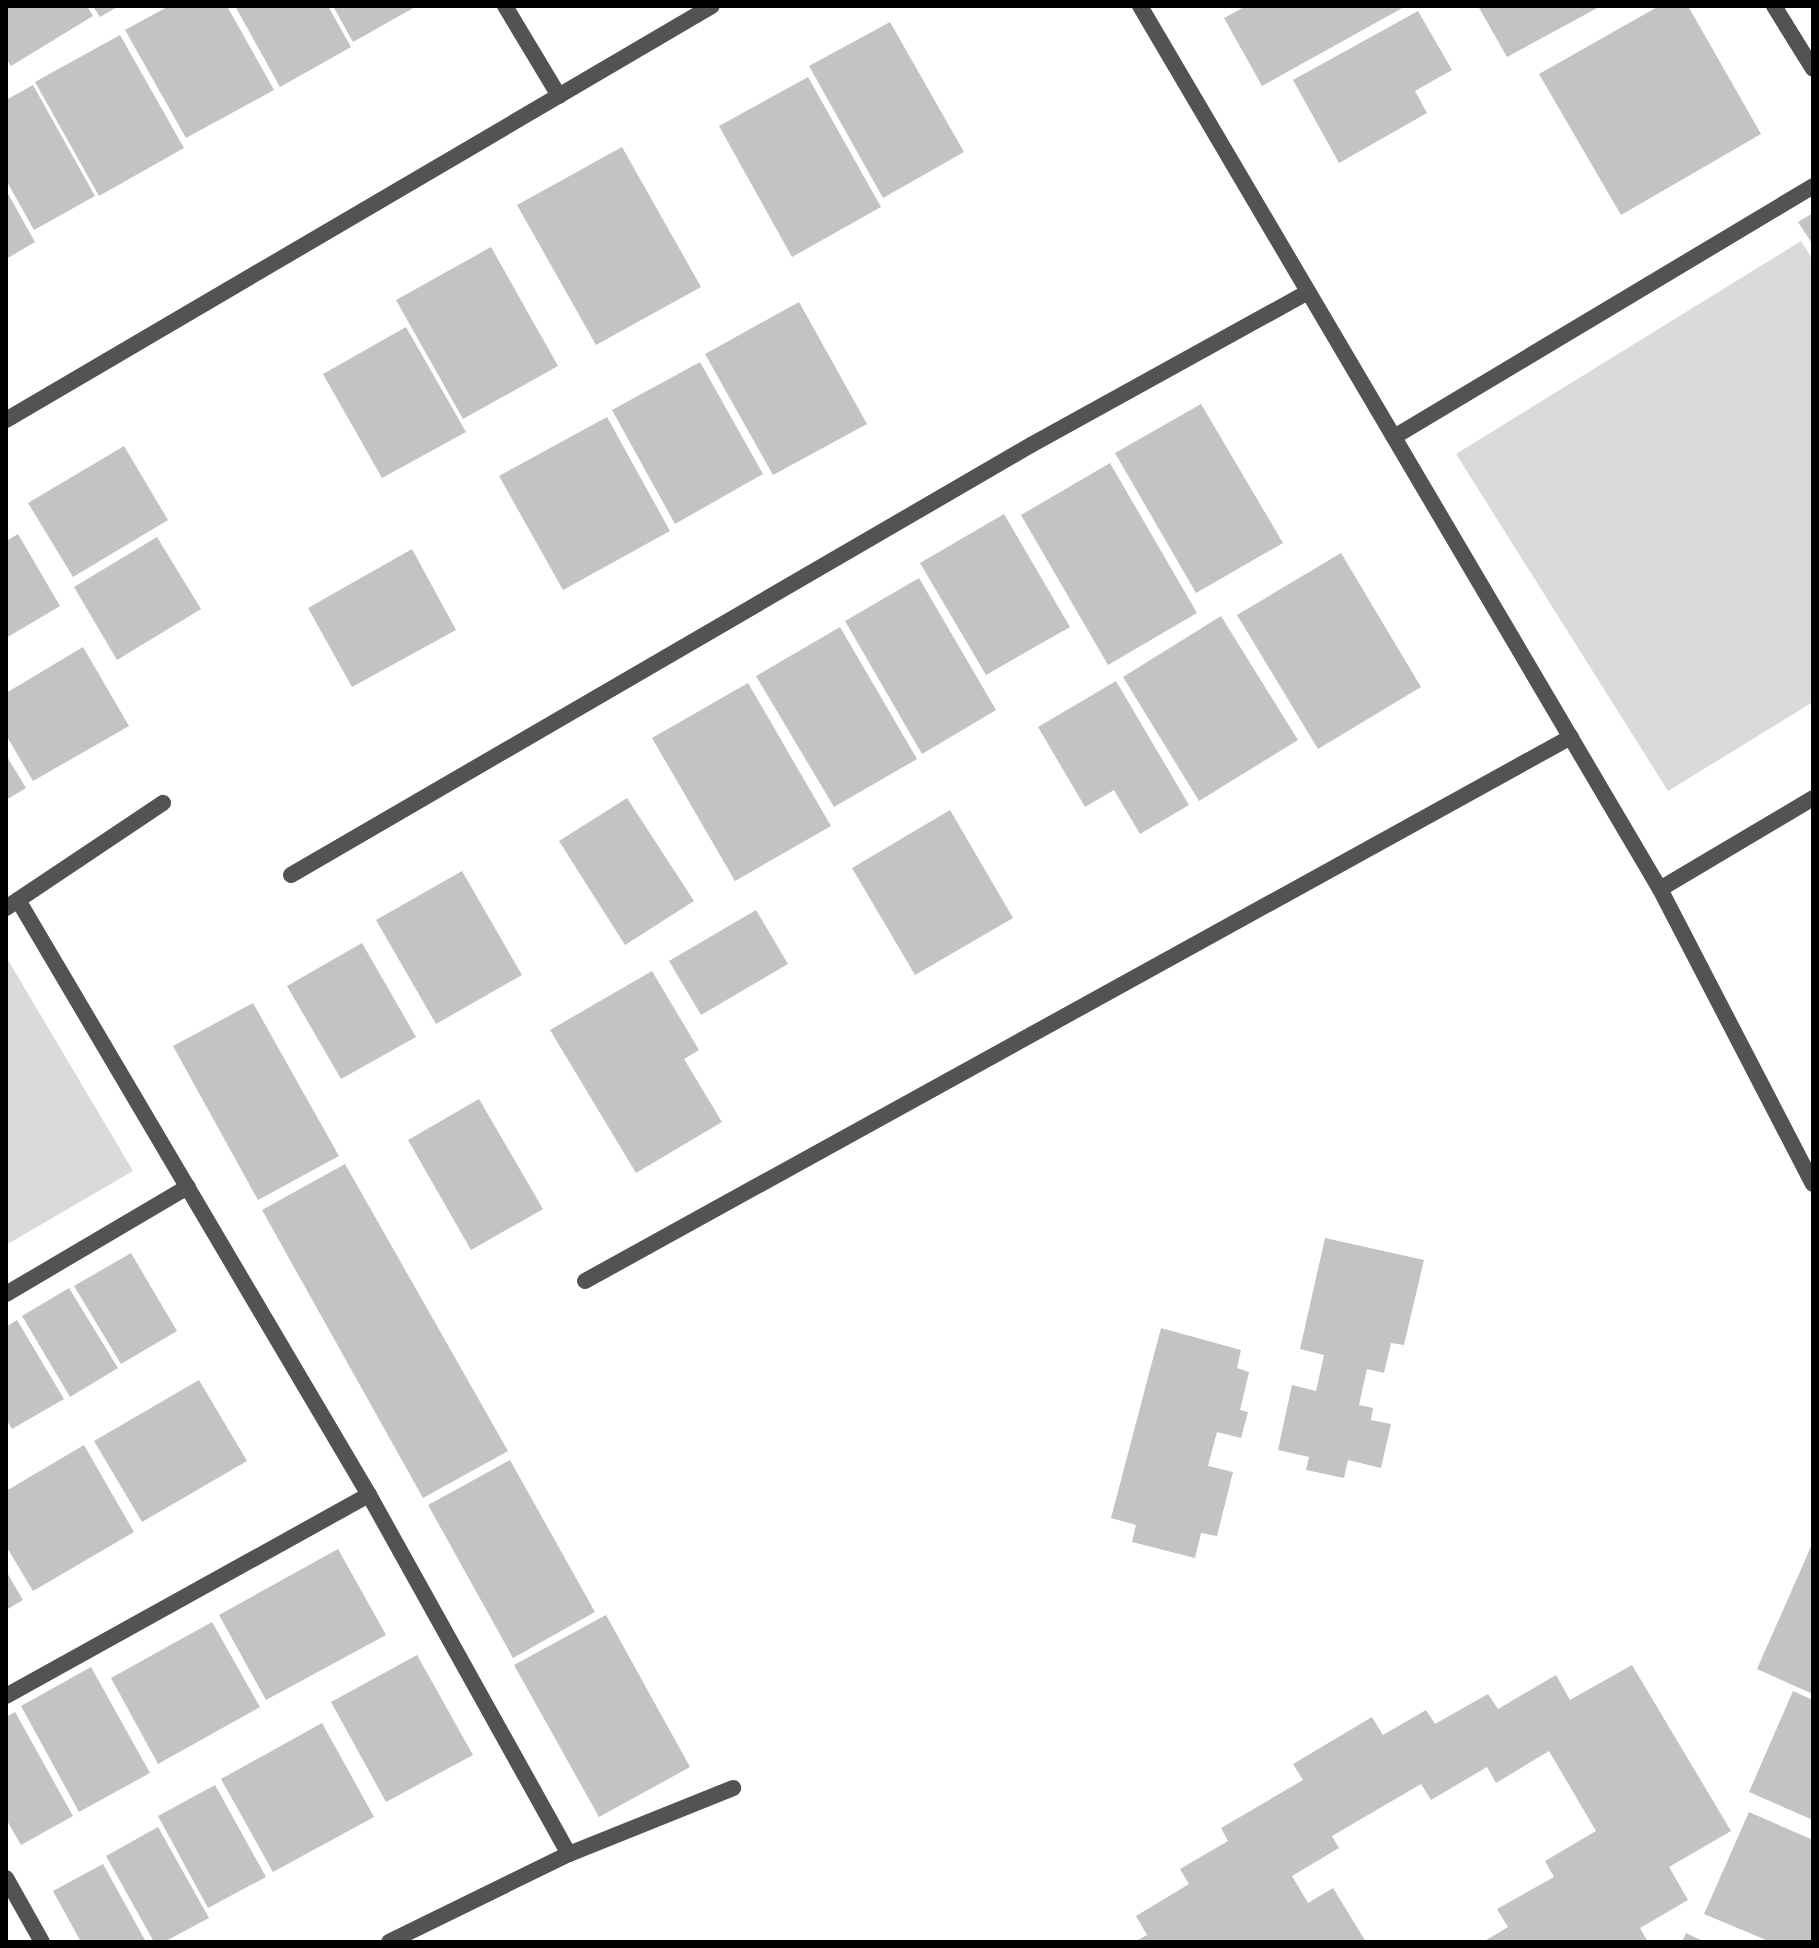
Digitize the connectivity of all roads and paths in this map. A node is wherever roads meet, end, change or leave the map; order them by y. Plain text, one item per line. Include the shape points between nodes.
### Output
1 (505, 6) edge
2 (712, 6) edge
3 (1140, 6) edge
4 (1774, 6) edge
5 (1813, 69) edge
6 (559, 96) junction
7 (1813, 186) edge
8 (1308, 292) junction
9 (6, 420) edge
10 (1394, 437) junction
11 (1571, 737) junction
12 (1813, 798) edge
13 (163, 803) dead end
14 (291, 875) dead end
15 (1660, 889) junction
16 (12, 904) edge
17 (1813, 1184) edge
18 (188, 1187) junction
19 (585, 1281) dead end
20 (6, 1294) edge
21 (369, 1495) junction
22 (6, 1696) edge
23 (733, 1788) dead end
24 (569, 1854) junction
25 (6, 1878) edge
26 (42, 1942) edge
27 (389, 1942) edge

1 - 6 street
2 - 6 street
3 - 8 street
4 - 5 street
6 - 9 street
7 - 10 street
8 - 10 street
8 - 14 street via 1018,453
10 - 11 street
11 - 15 street
11 - 19 street
12 - 15 street
13 - 16 street
15 - 17 street
16 - 18 street
18 - 20 street
18 - 21 street
21 - 22 street
21 - 24 street
23 - 24 street
24 - 27 street
25 - 26 street

